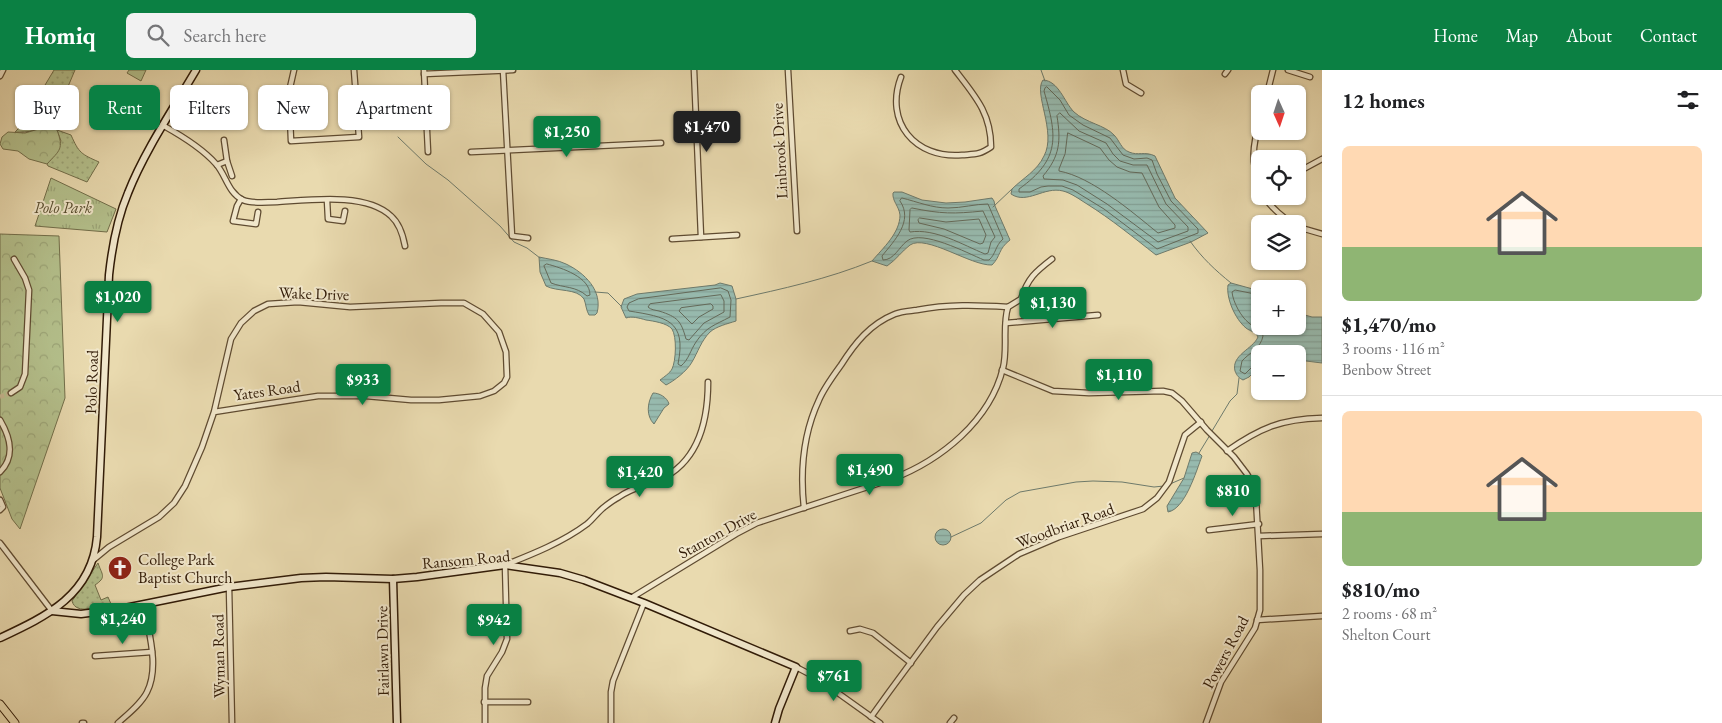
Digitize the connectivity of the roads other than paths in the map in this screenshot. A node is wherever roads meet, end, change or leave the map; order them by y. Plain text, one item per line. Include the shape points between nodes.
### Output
1 (3, 70) edge
2 (196, 70) edge
3 (294, 70) edge
4 (354, 70) edge
5 (503, 70) edge
6 (513, 70) edge
7 (694, 70) edge
8 (788, 70) edge
9 (955, 70) edge
10 (1123, 70) edge
11 (1273, 70) edge
12 (1288, 70) edge
13 (424, 72) edge
14 (0, 76) edge
15 (901, 77) dead end
16 (1310, 77) dead end
17 (1269, 85) edge
18 (1141, 93) dead end
19 (164, 126) junction
20 (224, 140) dead end
21 (661, 143) dead end
22 (508, 151) junction
23 (428, 152) dead end
24 (471, 152) dead end
25 (1322, 159) edge
26 (226, 161) junction
27 (217, 165) junction
28 (1306, 168) edge
29 (232, 176) dead end
30 (241, 199) junction
31 (327, 200) junction
32 (1270, 205) edge
33 (345, 211) dead end
34 (258, 212) dead end
35 (1279, 215) edge
36 (1306, 229) edge
37 (797, 231) dead end
38 (1322, 234) edge
39 (737, 235) dead end
40 (701, 237) junction
41 (528, 238) dead end
42 (672, 239) dead end
43 (405, 246) dead end
44 (14, 259) dead end
45 (1052, 259) dead end
46 (1008, 307) junction
47 (1098, 315) dead end
48 (1006, 323) junction
49 (1002, 370) junction
50 (708, 382) dead end
51 (501, 386) joint
52 (11, 393) tunnel mouth
53 (214, 412) junction
54 (1322, 418) edge
55 (0, 420) edge
56 (1201, 422) junction
57 (1227, 451) junction
58 (0, 472) edge
59 (0, 500) edge
60 (804, 508) junction
61 (0, 510) edge
62 (1259, 524) junction
63 (1209, 530) dead end
64 (1322, 534) edge
65 (1259, 536) junction
66 (0, 543) edge
67 (92, 561) junction
68 (505, 565) junction
69 (392, 579) junction
70 (229, 588) junction
71 (631, 598) junction
72 (644, 602) junction
73 (144, 604) junction
74 (52, 611) junction
75 (1322, 616) edge
76 (1257, 620) junction
77 (850, 631) dead end
78 (0, 638) edge
79 (152, 652) junction
80 (95, 656) dead end
81 (911, 663) junction
82 (796, 667) junction
83 (484, 702) junction
84 (528, 702) dead end
85 (0, 704) edge
86 (872, 717) junction
87 (954, 718) dead end
88 (15, 723) edge
89 (118, 723) edge
90 (232, 723) edge
91 (397, 723) edge
92 (485, 723) edge
93 (611, 723) edge
94 (775, 723) edge
95 (880, 723) edge
96 (950, 723) edge
97 (1206, 723) edge

1 - 14 street
2 - 19 street, Polo Road
3 - 4 street via 289,92 291,141 359,137
5 - 6 street
5 - 13 street
5 - 22 street
7 - 40 street
8 - 37 street, Linbrook Drive
9 - 15 street via 986,115 991,147 981,154 933,154 917,145 897,116 895,100
10 - 18 street via 1126,84
11 - 17 street
12 - 16 street
13 - 23 street
19 - 27 street
19 - 67 street, Polo Road via 128,194 112,252 97,543
20 - 26 street
21 - 22 street
22 - 24 street
22 - 41 street via 512,236
25 - 28 street
26 - 27 street
26 - 29 street
27 - 30 street via 228,186
30 - 31 street via 250,202
30 - 34 street via 233,221 256,224
31 - 33 street via 328,219 343,221
31 - 43 street via 356,200 391,215 401,229
32 - 35 street
36 - 38 street
39 - 40 street
40 - 42 street
44 - 52 street via 29,290 25,374 20,387
45 - 46 street via 1035,272 1021,299
46 - 48 street, Stanton Drive
46 - 60 street via 950,305 905,312 881,321 865,332 819,398 810,420 802,465
47 - 48 street
48 - 49 street, Stanton Drive
49 - 56 street, Powers Road via 1053,390 1172,393
49 - 60 street, Stanton Drive via 995,392 982,412 932,460 912,471
50 - 68 street via 700,438 679,468 621,495 567,537
51 - 53 street, Yates Road via 480,396 439,400 318,396
51 - 53 street, Wake Drive via 507,378 506,352 499,332 483,314 464,303 350,307 298,302 268,304 254,311 231,338
53 - 67 street, Wake Drive via 185,486 174,503 159,517
54 - 57 street via 1269,426
55 - 58 street via 10,447 8,464
56 - 57 street, Powers Road
56 - 81 street, Woodbriar Road via 1185,435 1169,482 1157,498 1143,509 1059,537 999,566 964,595
57 - 62 street, Powers Road via 1240,464 1254,487
59 - 61 street via 3,507
60 - 71 street, Stanton Drive via 757,523
62 - 63 street
62 - 65 street, Powers Road
64 - 65 street
65 - 76 street, Powers Road via 1260,610
66 - 74 street
67 - 74 street, Polo Road via 77,589
68 - 69 street, Ransom Road
68 - 71 street, Ransom Road via 560,573
68 - 83 street via 506,639 487,676
69 - 70 street, Ransom Road via 301,578
69 - 91 street, Fairlawn Drive
70 - 73 street, Ransom Road
70 - 90 street, Wyman Road
71 - 72 street, Ransom Road
72 - 82 street, Ransom Road
72 - 93 street via 613,680
73 - 74 street, Ransom Road via 81,614
73 - 79 street
74 - 78 street, Polo Road
75 - 76 street
76 - 97 street, Powers Road via 1221,682
77 - 81 street via 860,629 873,633
79 - 80 street
79 - 89 street via 147,692
81 - 86 street, Woodbriar Road
82 - 86 street, Ransom Road
82 - 94 street
83 - 84 street
83 - 92 street
85 - 88 main road
86 - 95 street, Ransom Road
87 - 96 street

